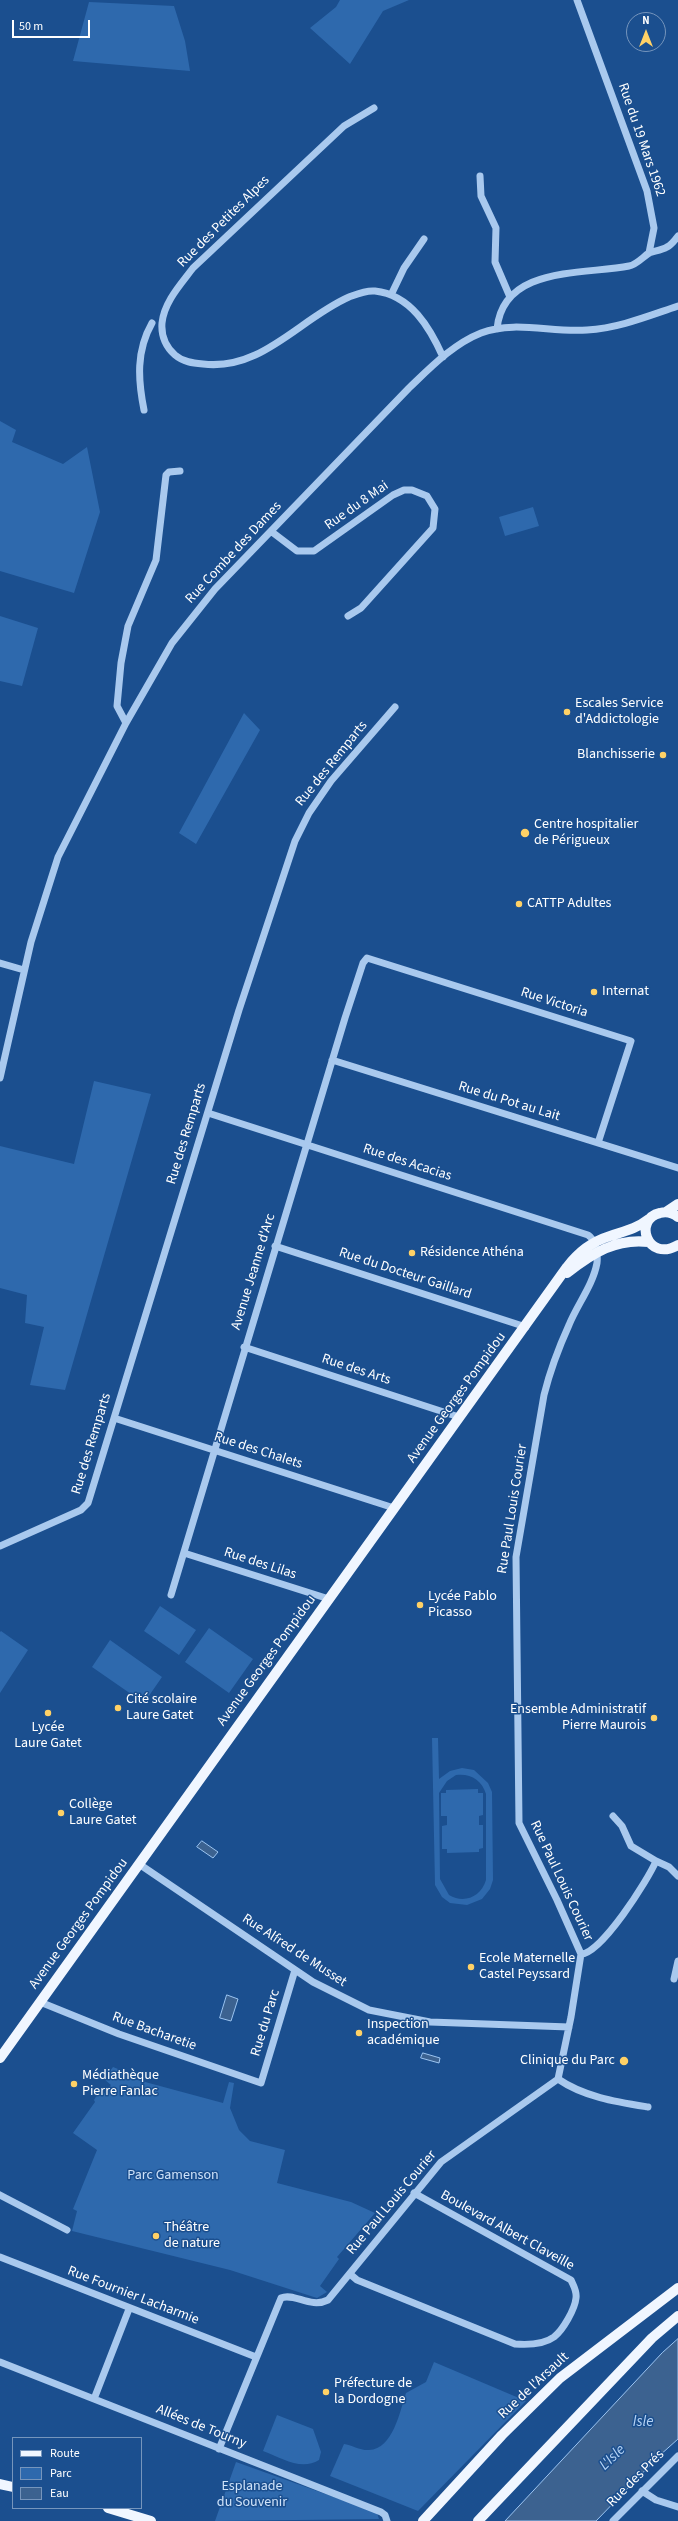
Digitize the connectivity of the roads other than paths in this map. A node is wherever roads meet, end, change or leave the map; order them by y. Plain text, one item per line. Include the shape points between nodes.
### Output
1 (577, 0) edge
2 (374, 108) dead end
3 (480, 176) dead end
4 (678, 236) edge
5 (424, 239) dead end
6 (649, 253) junction
7 (391, 295) junction
8 (510, 297) junction
9 (678, 306) edge
10 (152, 323) dead end
11 (497, 329) junction
12 (443, 357) junction
13 (144, 410) dead end
14 (180, 471) dead end
15 (272, 532) junction
16 (348, 616) dead end
17 (395, 708) dead end
18 (126, 724) junction
19 (367, 958) joint
20 (0, 963) edge
21 (24, 970) junction
22 (332, 1060) junction
23 (0, 1078) edge
24 (208, 1113) junction
25 (598, 1143) junction
26 (306, 1144) junction
27 (678, 1168) edge
28 (678, 1204) edge
29 (666, 1212) junction
30 (678, 1217) edge
31 (649, 1219) junction
32 (649, 1242) junction
33 (678, 1245) edge
34 (275, 1246) junction
35 (595, 1247) junction
36 (526, 1327) junction
37 (244, 1347) junction
38 (459, 1417) junction
39 (114, 1418) junction
40 (213, 1451) junction
41 (394, 1508) junction
42 (0, 1546) edge
43 (184, 1553) junction
44 (171, 1595) dead end
45 (329, 1599) junction
46 (613, 1816) dead end
47 (656, 1861) junction
48 (139, 1864) junction
49 (678, 1876) edge
50 (580, 1954) junction
51 (678, 1961) edge
52 (295, 1970) junction
53 (674, 1979) dead end
54 (40, 2002) junction
55 (569, 2027) junction
56 (0, 2058) edge
57 (558, 2079) junction
58 (261, 2083) joint
59 (648, 2107) dead end
60 (414, 2193) junction
61 (0, 2195) edge
62 (67, 2230) dead end
63 (0, 2257) edge
64 (350, 2274) junction
65 (678, 2288) edge
66 (129, 2309) junction
67 (678, 2316) edge
68 (256, 2357) junction
69 (0, 2362) edge
70 (94, 2399) junction
71 (219, 2449) junction
72 (678, 2456) edge
73 (0, 2484) edge
74 (12, 2487) edge
75 (642, 2491) junction
76 (678, 2507) edge
77 (111, 2509) edge
78 (151, 2521) edge
79 (387, 2521) edge
80 (423, 2521) edge
81 (478, 2521) edge
82 (613, 2521) edge

1 - 6 street, Rue du 19 Mars 1962 via 647,191 654,228
2 - 7 street, Rue des Petites Alpes via 344,126 193,268 163,314 163,339 169,350 180,359 192,363 210,365 244,361 265,351 339,302 361,292 374,291
3 - 8 street via 481,196 496,228 495,262
4 - 6 street via 667,247
5 - 7 street via 404,268
6 - 8 street via 630,266 562,273 534,281
7 - 12 street, Rue des Petites Alpes via 408,305 422,319
8 - 11 street via 500,312
9 - 11 street, Rue Combe des Dames via 614,327 566,331 511,327
10 - 13 street via 140,360 139,385
11 - 12 street, Rue Combe des Dames via 468,340
12 - 15 street, Rue Combe des Dames via 409,388
14 - 18 street via 169,472 166,475 156,560 133,612 124,642 117,706
15 - 16 street, Rue du 8 Mai via 297,551 314,551 394,495 412,490 427,496 435,510 433,528 361,608
15 - 18 street, Rue Combe des Dames via 215,589 172,643
17 - 24 street, Rue des Remparts via 331,782 302,824 239,1010
18 - 21 street, Rue Combe des Dames via 58,857
19 - 22 street, Avenue Jeanne d'Arc via 362,963
19 - 25 street, Rue Victoria via 631,1041
20 - 21 street
21 - 23 street, Rue Combe des Dames
22 - 25 street, Rue du Pot au Lait
22 - 26 street, Avenue Jeanne d'Arc
24 - 26 street, Rue des Acacias
24 - 39 street, Rue des Remparts
25 - 27 street, Rue du Pot au Lait
26 - 34 street, Avenue Jeanne d'Arc
26 - 35 street, Rue des Acacias via 588,1235
28 - 29 main road
29 - 30 main road
29 - 31 main road, Avenue Georges Pompidou
31 - 32 main road via 645,1229
31 - 35 main road, Avenue Georges Pompidou
32 - 33 main road via 660,1250 670,1250
32 - 35 main road, Avenue Georges Pompidou via 621,1242
34 - 36 street, Rue du Docteur Gaillard
34 - 37 street, Avenue Jeanne d'Arc
35 - 36 main road, Avenue Georges Pompidou via 578,1253
35 - 50 street, Rue Paul Louis Courier via 597,1261 593,1276 568,1325 544,1395 517,1546 514,1580 519,1822
36 - 38 main road, Avenue Georges Pompidou
37 - 38 street, Rue des Arts
37 - 40 street, Avenue Jeanne d'Arc
38 - 41 main road, Avenue Georges Pompidou
39 - 40 street, Rue des Chalets
39 - 42 street, Rue des Remparts via 88,1503 82,1510
40 - 41 street, Rue des Chalets
40 - 43 street, Avenue Jeanne d'Arc
41 - 45 main road, Avenue Georges Pompidou
43 - 44 street, Avenue Jeanne d'Arc
43 - 45 street, Rue des Lilas
45 - 48 main road, Avenue Georges Pompidou
46 - 47 street via 622,1826 631,1846
47 - 49 street via 669,1867
47 - 50 street via 649,1877 599,1945 586,1954
48 - 52 street, Rue Alfred de Musset
48 - 54 main road, Avenue Georges Pompidou
50 - 55 street, Rue Paul Louis Courier
51 - 53 street
52 - 55 street, Rue Alfred de Musset via 346,2000 389,2015 430,2022
52 - 58 street, Rue du Parc
54 - 56 main road, Avenue Georges Pompidou
54 - 58 street, Rue Bacharetie via 119,2034
55 - 57 street, Rue Paul Louis Courier
57 - 59 street via 574,2089 599,2098
57 - 60 street, Rue Paul Louis Courier via 441,2162
60 - 64 street, Rue Paul Louis Courier
60 - 64 street, Boulevard Albert Claveille via 571,2280 576,2290 576,2300 555,2336 535,2344 515,2344 357,2280
61 - 62 street
63 - 66 street, Rue Fournier Lacharmie
64 - 68 street, Rue Paul Louis Courier via 334,2296 322,2303 281,2298
65 - 80 main road, Rue de l'Arsault via 560,2378 502,2435
66 - 68 street, Rue Fournier Lacharmie
66 - 70 street
67 - 81 main road via 652,2338
68 - 71 street, Rue Paul Louis Courier
69 - 70 street, Allées de Tourny
70 - 71 street, Allées de Tourny
71 - 79 street, Allées de Tourny via 381,2512
72 - 75 street, Rue des Prés
73 - 74 main road
75 - 76 street via 656,2500
75 - 82 street, Rue des Prés
77 - 78 main road

